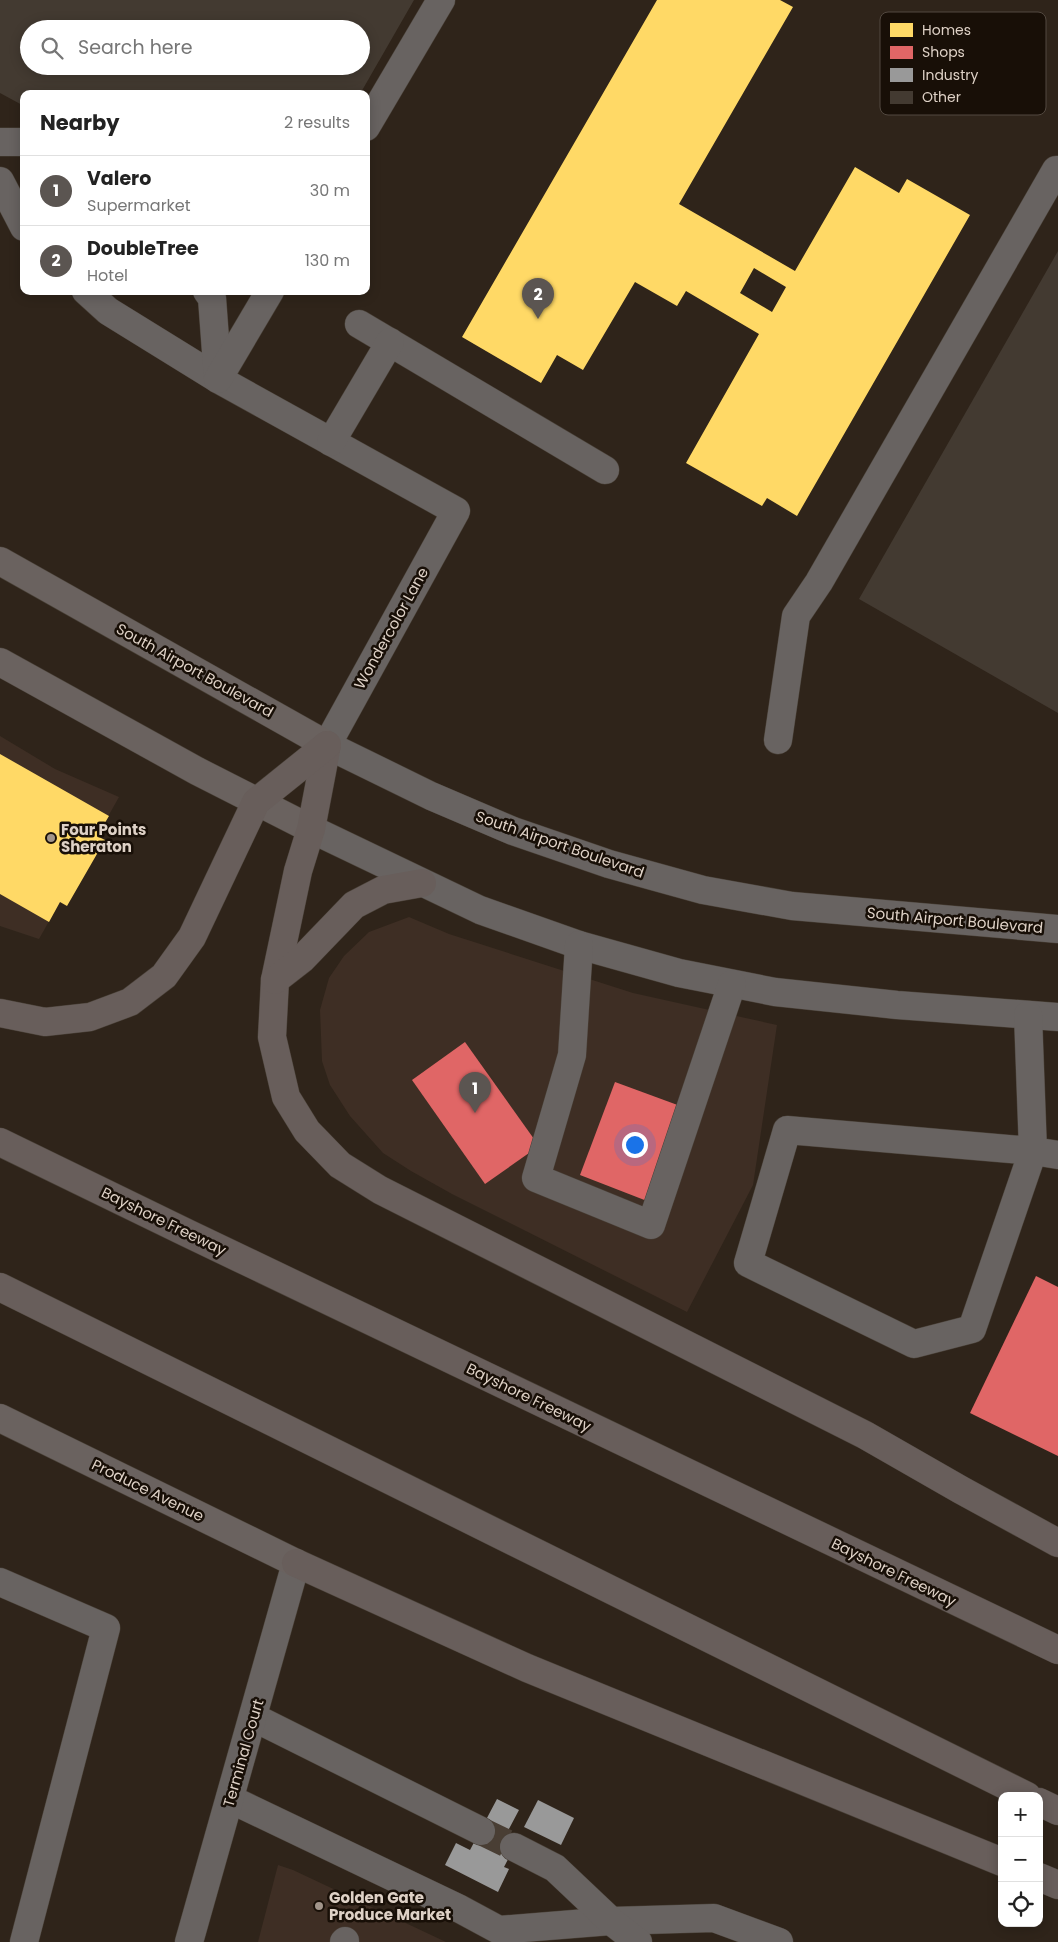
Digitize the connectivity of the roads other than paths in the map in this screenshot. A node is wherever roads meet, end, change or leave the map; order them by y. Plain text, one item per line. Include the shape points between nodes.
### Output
1 (441, 0) edge
2 (370, 120) edge
3 (0, 142) edge
4 (20, 142) edge
5 (1056, 170) dead end
6 (0, 181) edge
7 (20, 219) edge
8 (90, 295) edge
9 (210, 295) edge
10 (268, 295) edge
11 (359, 324) dead end
12 (390, 342) junction
13 (218, 379) junction
14 (332, 442) junction
15 (606, 470) dead end
16 (0, 561) edge
17 (0, 662) edge
18 (778, 740) dead end
19 (327, 745) junction
20 (256, 802) junction
21 (310, 829) junction
22 (422, 883) junction
23 (1058, 929) edge
24 (579, 946) junction
25 (274, 980) junction
26 (732, 984) junction
27 (0, 1013) edge
28 (1028, 1015) junction
29 (1058, 1017) edge
30 (0, 1142) edge
31 (1045, 1153) edge
32 (0, 1287) edge
33 (0, 1418) edge
34 (1058, 1543) edge
35 (296, 1563) junction
36 (0, 1582) edge
37 (1058, 1650) edge
38 (253, 1717) junction
39 (1019, 1792) edge
40 (230, 1799) junction
41 (1043, 1804) edge
42 (1058, 1811) edge
43 (481, 1831) tunnel mouth
44 (514, 1847) tunnel mouth
45 (998, 1860) edge
46 (1043, 1879) edge
47 (1058, 1885) edge
48 (611, 1921) junction
49 (24, 1942) edge
50 (189, 1942) edge
51 (638, 1942) edge
52 (780, 1942) edge

1 - 2 street
3 - 4 street
5 - 18 street via 824,573 796,616
6 - 7 street
8 - 13 street via 108,311
9 - 13 street
10 - 13 street
11 - 12 street
12 - 14 street
12 - 15 street
13 - 14 street
14 - 19 street, Wondercolor Lane via 456,511
16 - 19 main road, South Airport Boulevard
17 - 20 main road
19 - 20 highway
19 - 21 highway
19 - 23 street, South Airport Boulevard via 431,796 513,831 609,864 703,890 792,906
20 - 21 main road
20 - 27 highway via 192,937 164,976 130,1002 90,1017 45,1022
21 - 22 street
21 - 25 highway
22 - 24 street via 480,910
22 - 25 highway via 383,890 354,904 302,958
24 - 26 street
24 - 26 street via 572,1055 536,1178 651,1225
25 - 34 highway via 272,1037 286,1097 307,1131 340,1165 389,1195 865,1434
26 - 28 street via 775,992 897,1005
28 - 29 street
28 - 31 street
30 - 37 highway, Bayshore Freeway
31 - 31 street via 787,1130 748,1263 914,1344 972,1329
32 - 39 highway
33 - 35 main road, Produce Avenue
35 - 38 street, Terminal Court
35 - 45 highway via 527,1668
36 - 49 street via 106,1628
38 - 40 street, Terminal Court
38 - 43 street
40 - 48 street via 499,1930
40 - 50 street, Terminal Court
41 - 42 highway
44 - 48 street via 555,1868
46 - 47 highway
48 - 51 street
48 - 52 street via 714,1918

